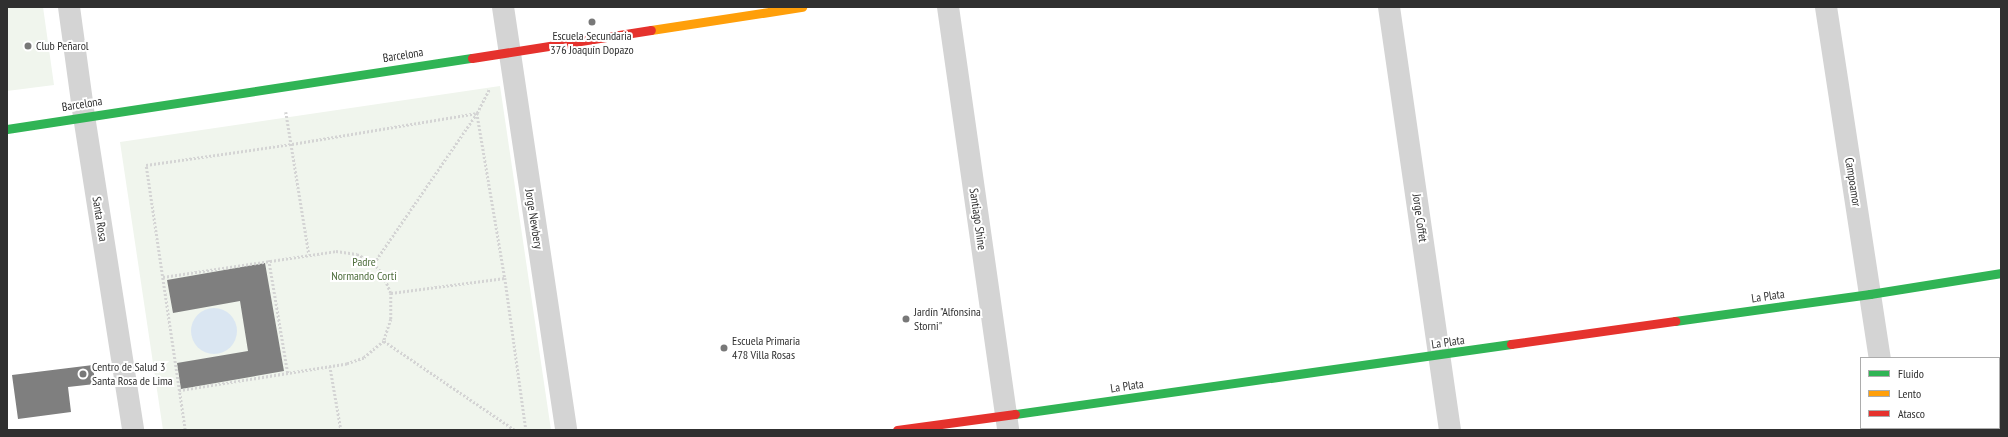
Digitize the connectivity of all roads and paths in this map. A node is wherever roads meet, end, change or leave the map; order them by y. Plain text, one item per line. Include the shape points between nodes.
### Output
1 (69, 7) edge
2 (503, 7) edge
3 (802, 7) edge
4 (948, 7) edge
5 (1389, 7) edge
6 (1826, 7) edge
7 (508, 51) junction
8 (282, 86) junction
9 (491, 86) dead end
10 (477, 113) junction
11 (84, 116) junction
12 (7, 129) edge
13 (292, 144) junction
14 (309, 254) junction
15 (269, 260) junction
16 (374, 263) junction
17 (2001, 274) edge
18 (163, 277) junction
19 (505, 278) junction
20 (391, 293) junction
21 (1870, 294) junction
22 (384, 341) junction
23 (1440, 355) junction
24 (1880, 357) edge
25 (330, 366) junction
26 (288, 373) junction
27 (179, 391) junction
28 (1007, 422) edge
29 (133, 430) edge
30 (185, 430) edge
31 (341, 430) edge
32 (515, 430) edge
33 (526, 430) edge
34 (566, 430) edge
35 (897, 430) edge
36 (1450, 430) edge

1 - 11 street, Santa Rosa
2 - 7 street, Jorge Newbery
3 - 7 street, Barcelona
4 - 28 street, Santiago Shine
5 - 23 street, Jorge Coffet
6 - 21 street, Campoamor
7 - 8 street, Barcelona
7 - 34 street, Jorge Newbery
8 - 11 street, Barcelona
8 - 13 path
9 - 10 path
10 - 13 path
10 - 16 path
10 - 19 path
11 - 12 street, Barcelona
11 - 29 street, Santa Rosa
13 - 14 path
13 - 18 path via 146,165
14 - 15 path
14 - 16 path via 336,251 357,254
15 - 18 path
15 - 26 path
16 - 20 path via 384,276
17 - 21 street, La Plata
18 - 27 path
19 - 20 path
19 - 33 path
20 - 22 path via 391,319
21 - 23 street, La Plata
21 - 24 street, Campoamor
22 - 25 path via 364,358
22 - 32 path
23 - 28 street, La Plata
23 - 36 street, Jorge Coffet
25 - 26 path
25 - 31 path
26 - 27 path
27 - 30 path
28 - 35 street, La Plata

